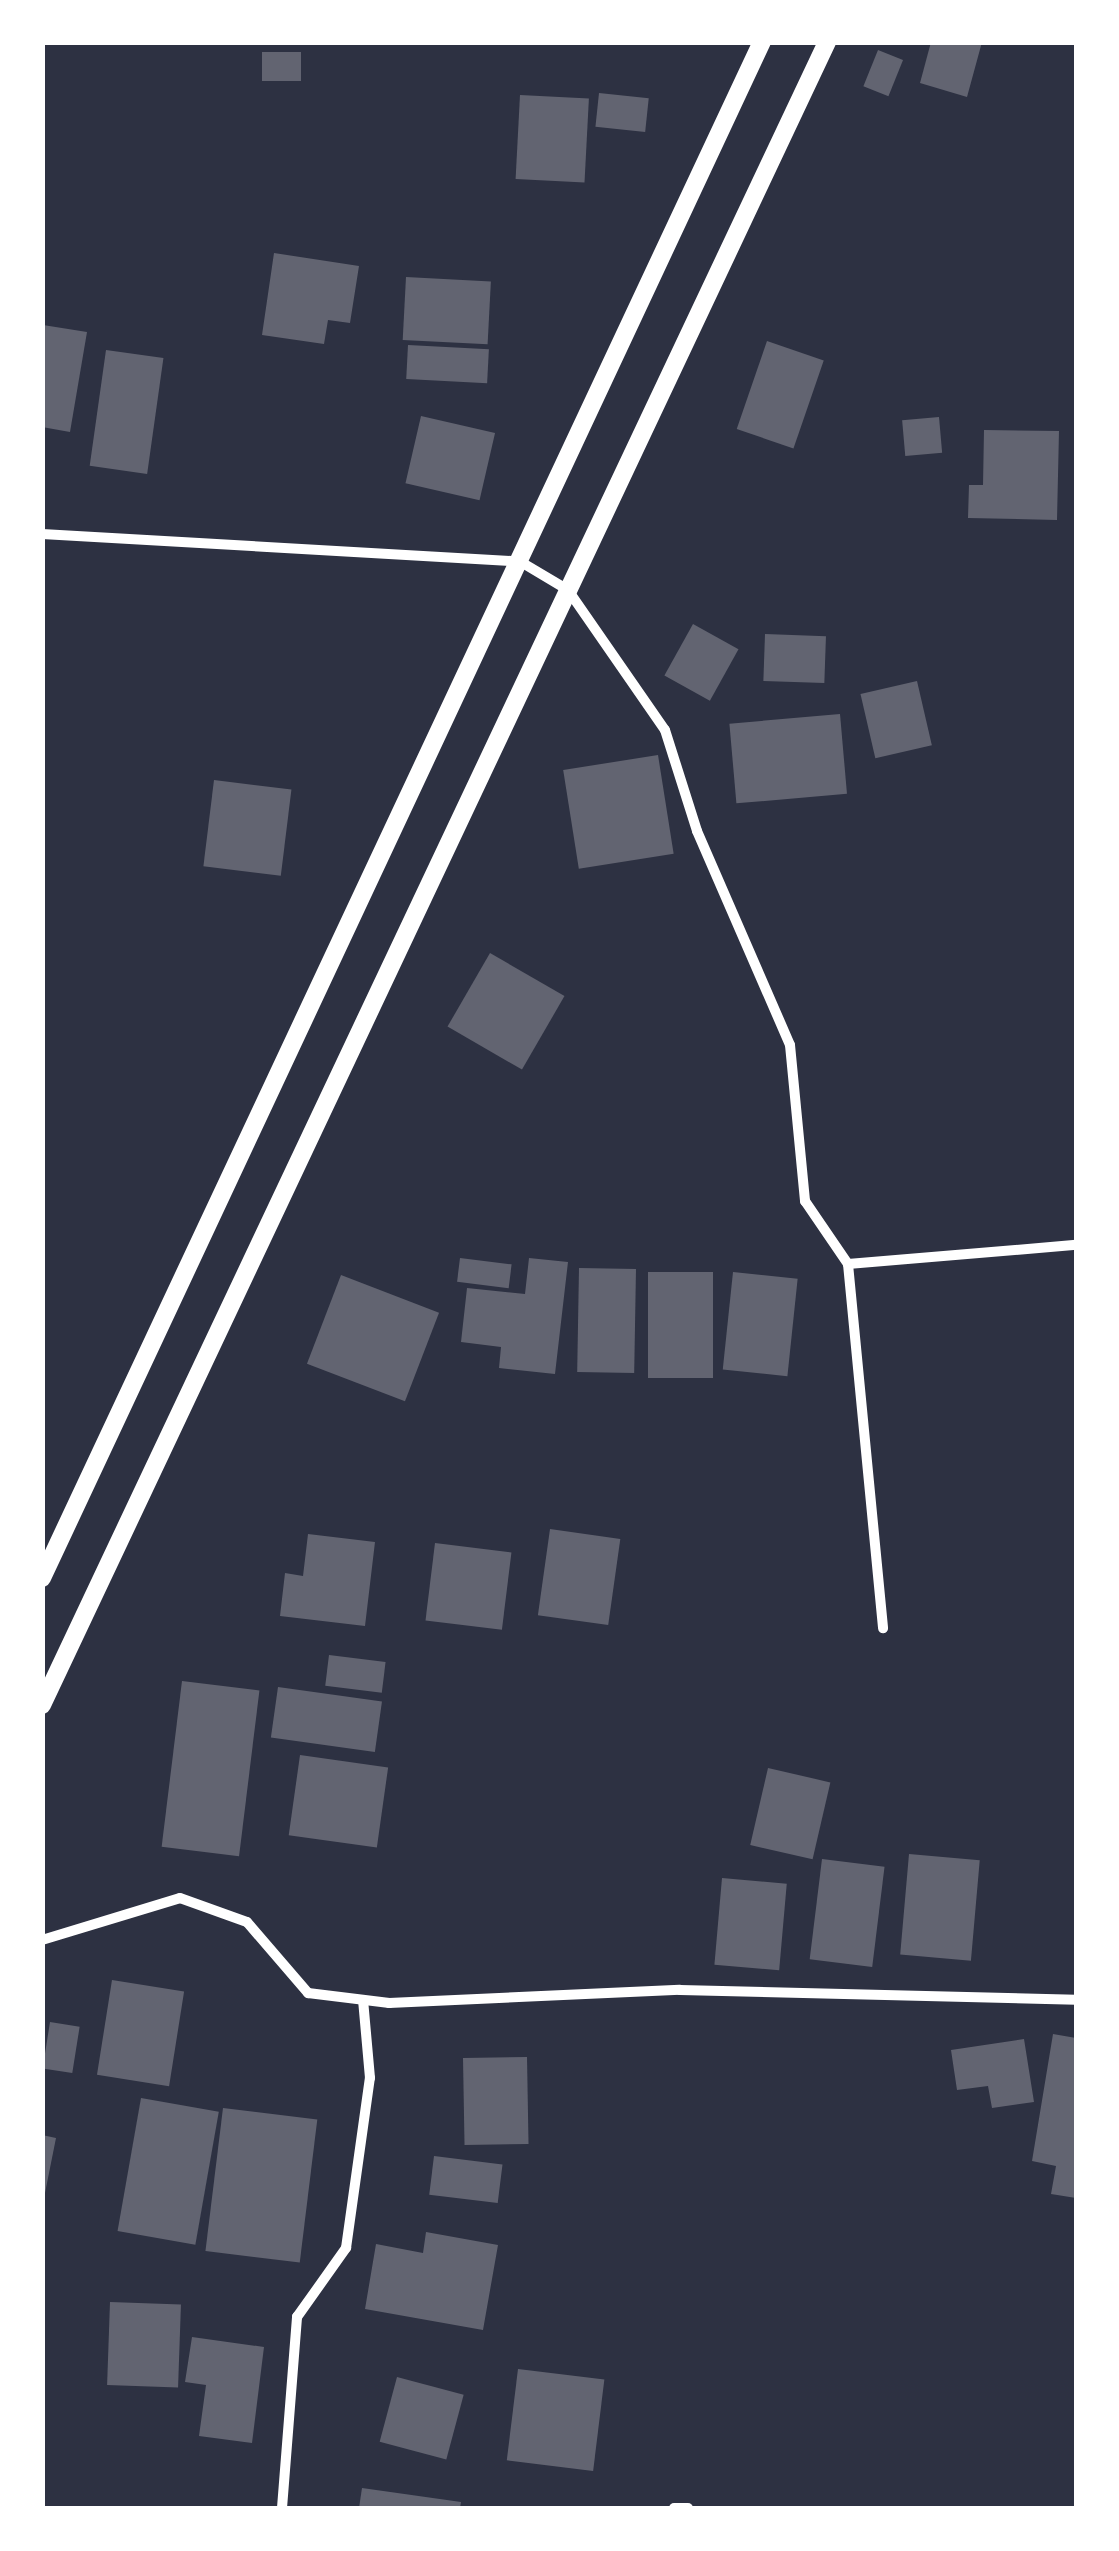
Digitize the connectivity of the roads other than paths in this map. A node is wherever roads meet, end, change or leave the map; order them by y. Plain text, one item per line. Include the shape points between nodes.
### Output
1 (762, 42) edge
2 (827, 42) edge
3 (42, 534) edge
4 (521, 562) junction
5 (568, 590) junction
6 (1076, 1244) edge
7 (848, 1264) junction
8 (42, 1578) edge
9 (883, 1628) dead end
10 (42, 1705) edge
11 (42, 1940) edge
12 (363, 2000) junction
13 (1076, 2000) edge
14 (282, 2508) edge
15 (674, 2508) edge
16 (688, 2508) edge

1 - 4 street
2 - 5 street
3 - 4 street
4 - 5 street
4 - 8 street
5 - 7 street via 666,730 697,831 790,1045 805,1201
5 - 10 street
6 - 7 street
7 - 9 street
11 - 12 street via 180,1898 247,1922 308,1993
12 - 13 street via 680,1990
12 - 14 street via 370,2078 346,2248 297,2316
15 - 16 street

